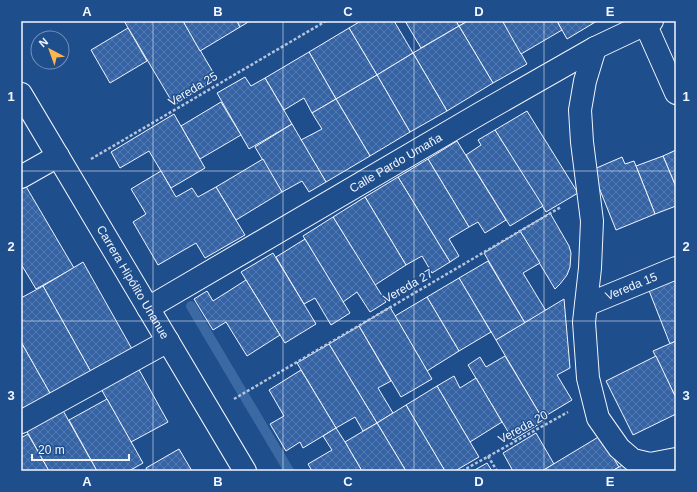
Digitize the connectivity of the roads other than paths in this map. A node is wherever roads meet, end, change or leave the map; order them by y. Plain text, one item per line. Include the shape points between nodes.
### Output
1 (647, 22) edge
2 (595, 48) junction
3 (676, 93) edge
4 (21, 94) edge
5 (63, 164) junction
6 (21, 177) edge
7 (676, 268) edge
8 (586, 305) junction
9 (148, 308) junction
10 (168, 341) junction
11 (21, 422) edge
12 (675, 461) edge
13 (245, 471) edge

1 - 2 street, Calle Pardo Umaña
1 - 3 street, Calle Pardo Umaña
2 - 8 street via 584,81 580,110 592,221
2 - 9 street, Calle Pardo Umaña
4 - 5 street, Carrera Hipólito Unanue
5 - 6 street
5 - 9 street, Carrera Hipólito Unanue
7 - 8 street, Vereda 15
8 - 12 street via 584,322 588,378 598,418 619,448 633,460 650,464
9 - 10 street, Carrera Hipólito Unanue
10 - 11 street
10 - 13 street, Carrera Hipólito Unanue

